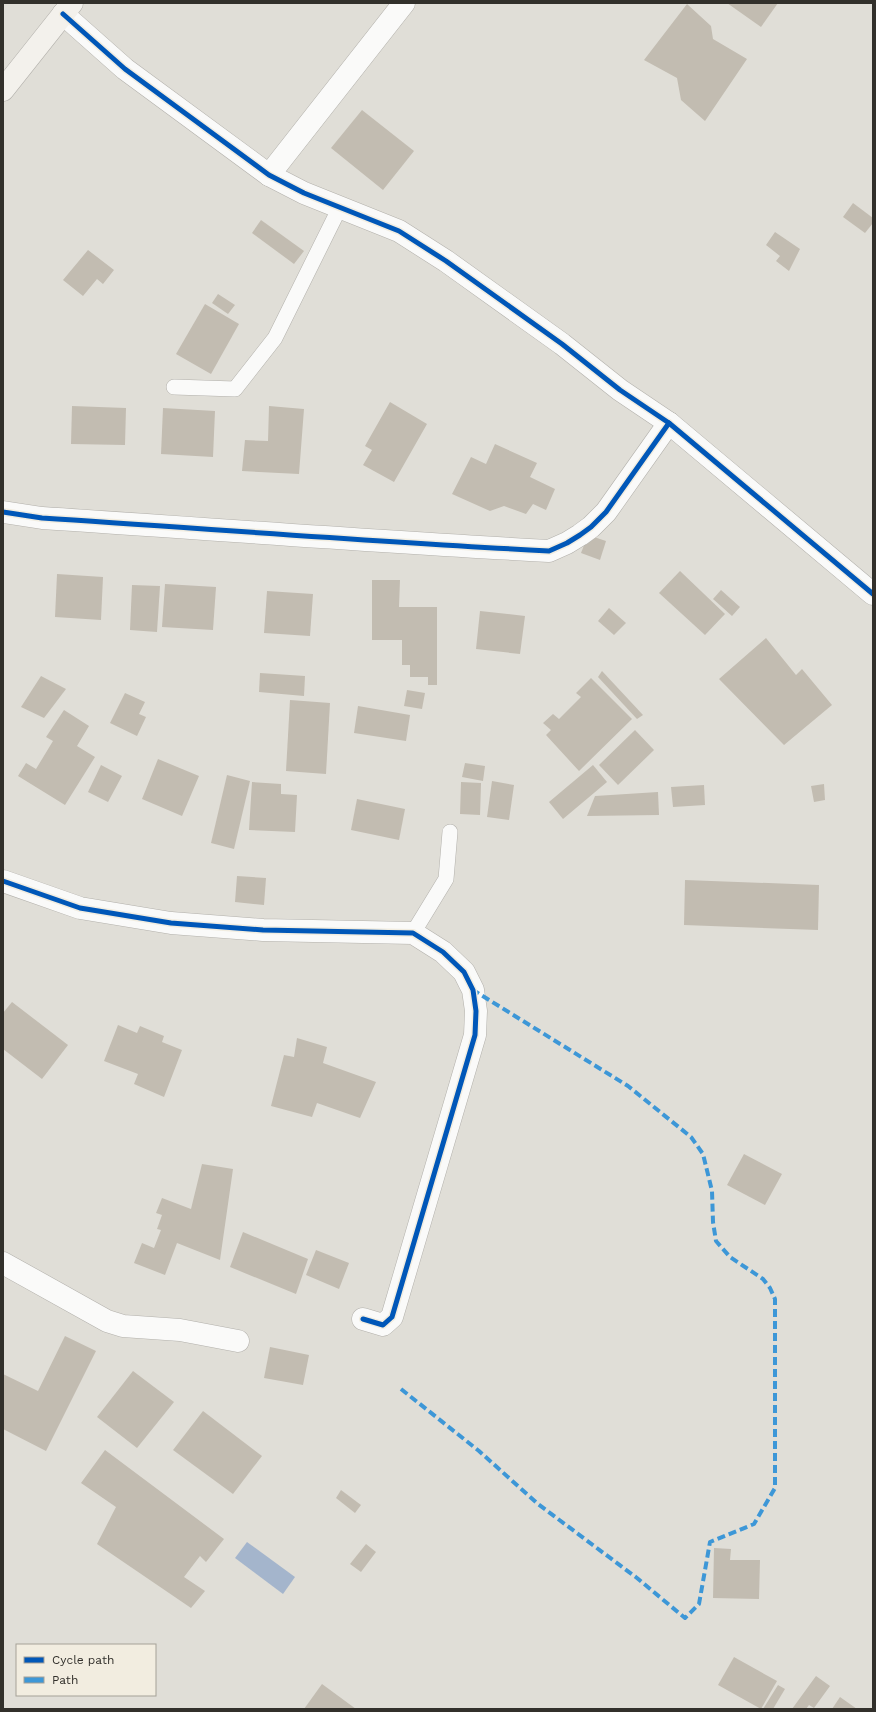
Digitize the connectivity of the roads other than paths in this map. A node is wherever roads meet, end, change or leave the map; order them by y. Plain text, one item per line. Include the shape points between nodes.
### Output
1 (404, 3) edge
2 (67, 9) edge
3 (3, 90) edge
4 (269, 175) junction
5 (340, 207) junction
6 (174, 387) dead end
7 (669, 423) junction
8 (3, 512) edge
9 (873, 594) edge
10 (450, 832) dead end
11 (3, 881) edge
12 (413, 934) junction
13 (3, 1262) edge
14 (363, 1319) dead end
15 (238, 1341) dead end

1 - 4 street
2 - 3 main road
2 - 4 street via 125,69
4 - 5 street via 304,193
5 - 6 lane via 276,338 235,389
5 - 7 street via 399,231 446,261 562,344 620,390
7 - 8 street via 606,512 592,527 567,543 548,551 42,518
7 - 9 street
10 - 12 lane via 446,879
11 - 12 street via 80,908 171,923 263,930
12 - 14 street via 443,952 464,972 473,990 476,1011 475,1035 392,1317 384,1325
13 - 15 street via 107,1321 123,1326 180,1330

